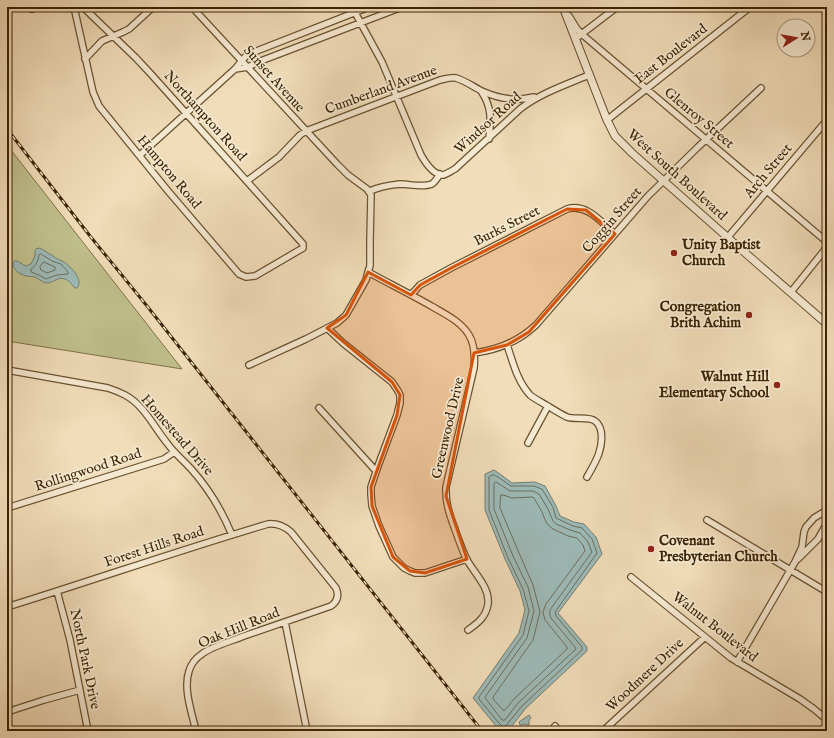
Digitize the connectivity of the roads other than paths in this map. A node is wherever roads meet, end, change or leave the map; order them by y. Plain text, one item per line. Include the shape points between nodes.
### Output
1 (74, 7) edge
2 (83, 7) edge
3 (153, 7) edge
4 (192, 7) edge
5 (369, 7) edge
6 (402, 7) edge
7 (563, 7) edge
8 (617, 7) edge
9 (750, 7) edge
10 (353, 10) edge
11 (360, 23) junction
12 (300, 34) junction
13 (582, 34) junction
14 (113, 36) junction
15 (575, 39) junction
16 (305, 44) junction
17 (85, 58) junction
18 (242, 61) junction
19 (248, 68) junction
20 (235, 69) junction
21 (589, 76) junction
22 (761, 88) dead end
23 (646, 89) junction
24 (480, 91) junction
25 (538, 96) junction
26 (396, 97) junction
27 (186, 113) junction
28 (607, 120) junction
29 (827, 120) edge
30 (306, 131) junction
31 (489, 139) junction
32 (706, 140) junction
33 (140, 155) junction
34 (440, 174) junction
35 (247, 181) junction
36 (664, 181) junction
37 (370, 191) junction
38 (767, 191) junction
39 (614, 234) junction
40 (728, 237) junction
41 (827, 242) edge
42 (304, 246) joint
43 (827, 247) edge
44 (368, 272) junction
45 (791, 292) junction
46 (411, 295) junction
47 (827, 324) edge
48 (327, 328) junction
49 (507, 345) junction
50 (474, 353) junction
51 (249, 365) dead end
52 (7, 370) edge
53 (548, 406) junction
54 (320, 408) dead end
55 (528, 443) dead end
56 (174, 452) junction
57 (376, 472) junction
58 (587, 477) dead end
59 (7, 508) edge
60 (827, 510) edge
61 (707, 520) dead end
62 (827, 523) edge
63 (232, 535) junction
64 (467, 559) junction
65 (795, 562) junction
66 (790, 571) junction
67 (631, 577) dead end
68 (57, 592) junction
69 (827, 592) edge
70 (7, 607) edge
71 (318, 610) joint
72 (285, 622) junction
73 (468, 630) dead end
74 (705, 637) junction
75 (737, 662) junction
76 (80, 690) junction
77 (7, 712) edge
78 (827, 720) edge
79 (555, 726) dead end
80 (88, 731) edge
81 (196, 731) edge
82 (307, 731) edge
83 (560, 731) edge
84 (603, 731) edge

1 - 17 street, Hampton Road
2 - 14 street, Northampton Road
3 - 14 street via 129,29
4 - 18 street, Sunset Avenue
5 - 10 street
6 - 11 street
7 - 13 street, Glenroy Street
7 - 15 street, West South Boulevard
8 - 13 street
9 - 23 street, East Boulevard
10 - 11 street
10 - 12 street
11 - 16 street
11 - 26 street via 382,62
12 - 16 street
12 - 18 street via 250,54
13 - 15 street
13 - 23 street, Glenroy Street
14 - 17 street via 102,41
14 - 27 street, Northampton Road
15 - 21 street, West South Boulevard
16 - 19 street
17 - 33 street, Hampton Road via 99,106
18 - 19 street, Sunset Avenue
18 - 20 street
19 - 20 street
19 - 30 street, Sunset Avenue
20 - 27 street
21 - 25 street, Windsor Road
21 - 28 street, West South Boulevard
22 - 32 street, Coggin Street
23 - 28 street, East Boulevard
23 - 32 street, Glenroy Street
24 - 25 street, Cumberland Avenue via 510,99
24 - 26 street, Cumberland Avenue via 455,78 448,78
24 - 31 street via 490,110
25 - 31 street, Windsor Road via 520,109
26 - 30 street, Cumberland Avenue
26 - 34 street via 421,155 434,172
27 - 33 street
27 - 35 street, Northampton Road
28 - 36 street, West South Boulevard via 618,140
29 - 38 street, Arch Street
30 - 35 street, Cumberland Avenue via 279,157
30 - 37 street, Sunset Avenue via 348,175
31 - 34 street, Windsor Road via 455,169
32 - 36 street, Coggin Street
32 - 38 street, Glenroy Street
33 - 42 street, Hampton Road via 239,274 246,277 255,276
34 - 37 street via 432,184 400,184
35 - 42 street, Northampton Road
36 - 39 street, Coggin Street
36 - 40 street, West South Boulevard
37 - 44 street
38 - 40 street, Arch Street
38 - 41 street, Glenroy Street
39 - 46 street, Burks Street via 592,214 572,207 451,268 420,285
39 - 49 street, Coggin Street via 536,325
40 - 45 street, West South Boulevard
43 - 45 street
44 - 46 street, Greenwood Drive
44 - 48 street via 346,315
45 - 47 street, West South Boulevard
46 - 50 street, Greenwood Drive via 460,324 472,341
48 - 51 street
48 - 57 street via 392,382 398,391 400,400 397,415
49 - 50 street, Coggin Street
49 - 53 street via 523,386 532,396
50 - 64 street, Greenwood Drive via 474,368 446,487 448,510
52 - 56 street, Homestead Drive via 108,388 125,396 142,410
53 - 55 street
53 - 58 street via 567,417 592,419 600,427 600,450
54 - 57 street
56 - 59 street, Rollingwood Road via 164,459
56 - 63 street, Homestead Drive via 191,468 208,490
57 - 64 street via 371,487 372,506 387,545 397,562 410,571 421,573
60 - 65 street via 806,527 802,547
61 - 66 street
62 - 65 street via 818,539
63 - 68 street, Forest Hills Road
63 - 71 street, Forest Hills Road via 268,524 286,527 338,592 334,604
64 - 73 street, Greenwood Drive via 485,588 488,600 484,616
65 - 66 street
66 - 69 street
66 - 75 street
67 - 74 street, Walnut Boulevard
68 - 70 street, Forest Hills Road
68 - 76 street, North Park Drive
71 - 72 street, Oak Hill Road
72 - 81 street, Oak Hill Road via 206,650 196,659 189,670 187,684
72 - 82 street
74 - 75 street, Walnut Boulevard
74 - 84 street, Woodmere Drive
75 - 78 street, Walnut Boulevard via 800,699
76 - 77 street
76 - 80 street, North Park Drive
79 - 83 street

